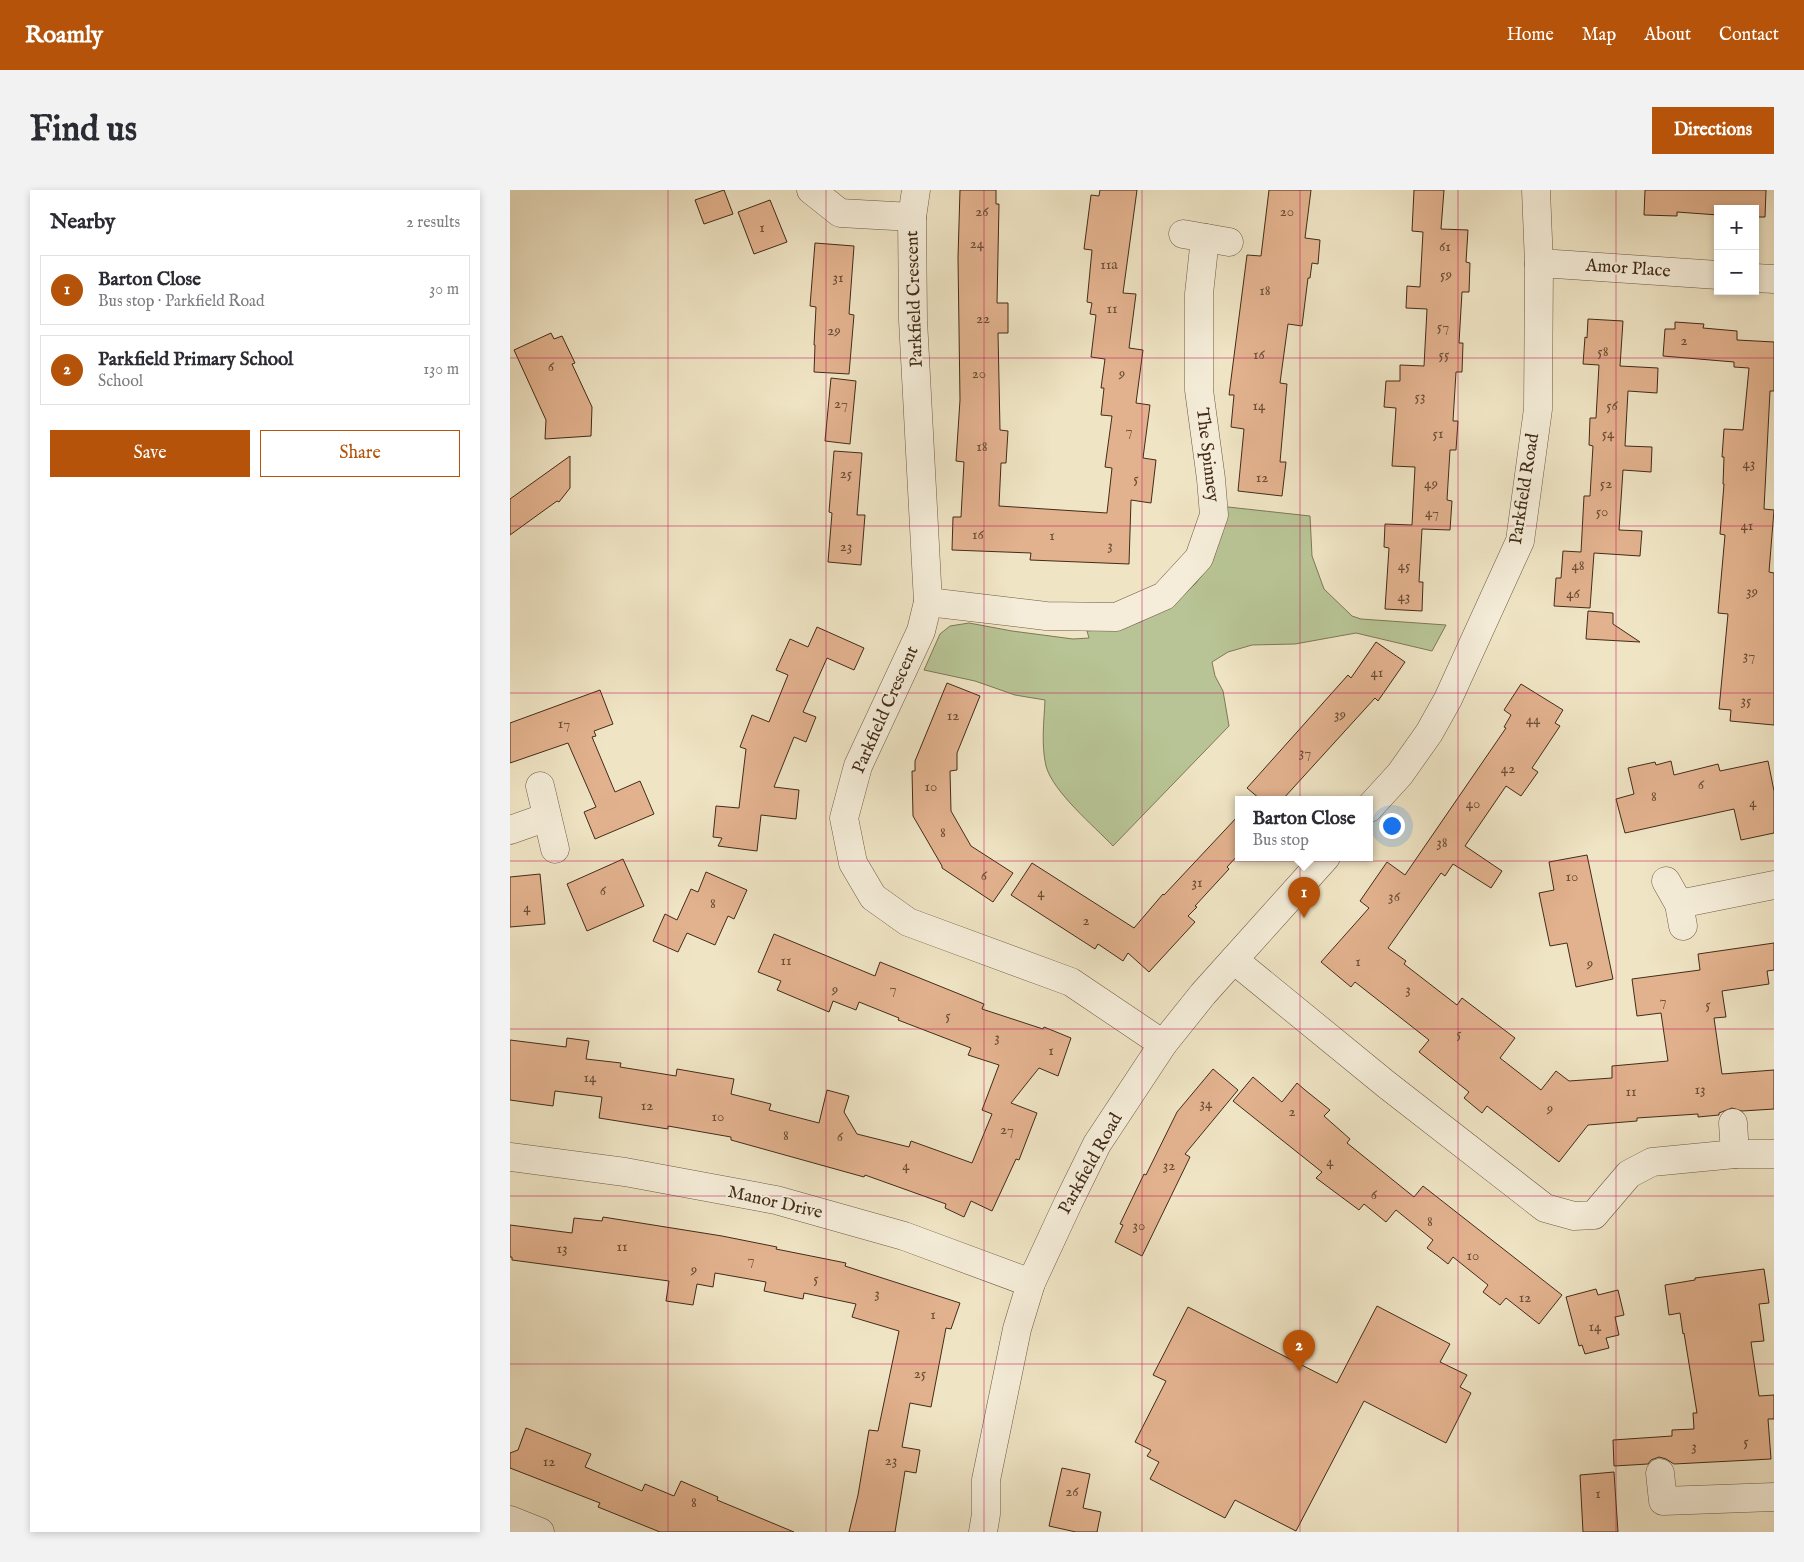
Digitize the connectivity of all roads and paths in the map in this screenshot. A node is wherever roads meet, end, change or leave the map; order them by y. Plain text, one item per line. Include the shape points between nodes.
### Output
1 (811, 190) edge
2 (916, 190) edge
3 (1536, 190) edge
4 (912, 217) junction
5 (1205, 238) dead end
6 (1539, 264) junction
7 (1714, 275) edge
8 (1759, 278) edge
9 (1774, 279) edge
10 (928, 602) junction
11 (540, 786) dead end
12 (1373, 804) edge
13 (547, 817) junction
14 (510, 830) edge
15 (555, 848) dead end
16 (1322, 861) edge
17 (1666, 881) dead end
18 (1774, 884) edge
19 (1234, 960) junction
20 (1163, 1044) junction
21 (1732, 1122) dead end
22 (1735, 1154) junction
23 (1774, 1154) edge
24 (510, 1157) edge
25 (1032, 1283) junction
26 (1660, 1473) dead end
27 (1774, 1497) edge
28 (510, 1520) edge
29 (540, 1532) edge
30 (983, 1532) edge

1 - 4 street via 840,213
2 - 4 street, Parkfield Crescent
3 - 6 street, Parkfield Road
4 - 10 street, Parkfield Crescent via 913,320
5 - 10 street, The Spinney via 1199,294 1198,390 1214,515 1199,558 1164,596 1116,617 1046,616
6 - 7 street, Amor Place
6 - 12 street, Parkfield Road via 1538,409 1520,541 1448,700 1400,774
8 - 9 street
10 - 20 street, Parkfield Crescent via 921,631 858,766 844,818 853,863 873,897 908,922 1071,982
11 - 13 street
13 - 14 street
13 - 15 street
16 - 19 street, Parkfield Road
17 - 18 street via 1681,915
19 - 20 street, Parkfield Road
19 - 22 street via 1387,1086 1545,1208 1574,1216 1594,1215 1629,1174 1652,1162
20 - 25 street, Parkfield Road via 1098,1144
21 - 22 street
22 - 23 street
24 - 25 street, Manor Drive via 625,1172 776,1200 904,1236
25 - 30 street, Parkfield Road via 1017,1329 986,1480
26 - 27 street via 1663,1501
28 - 29 street

